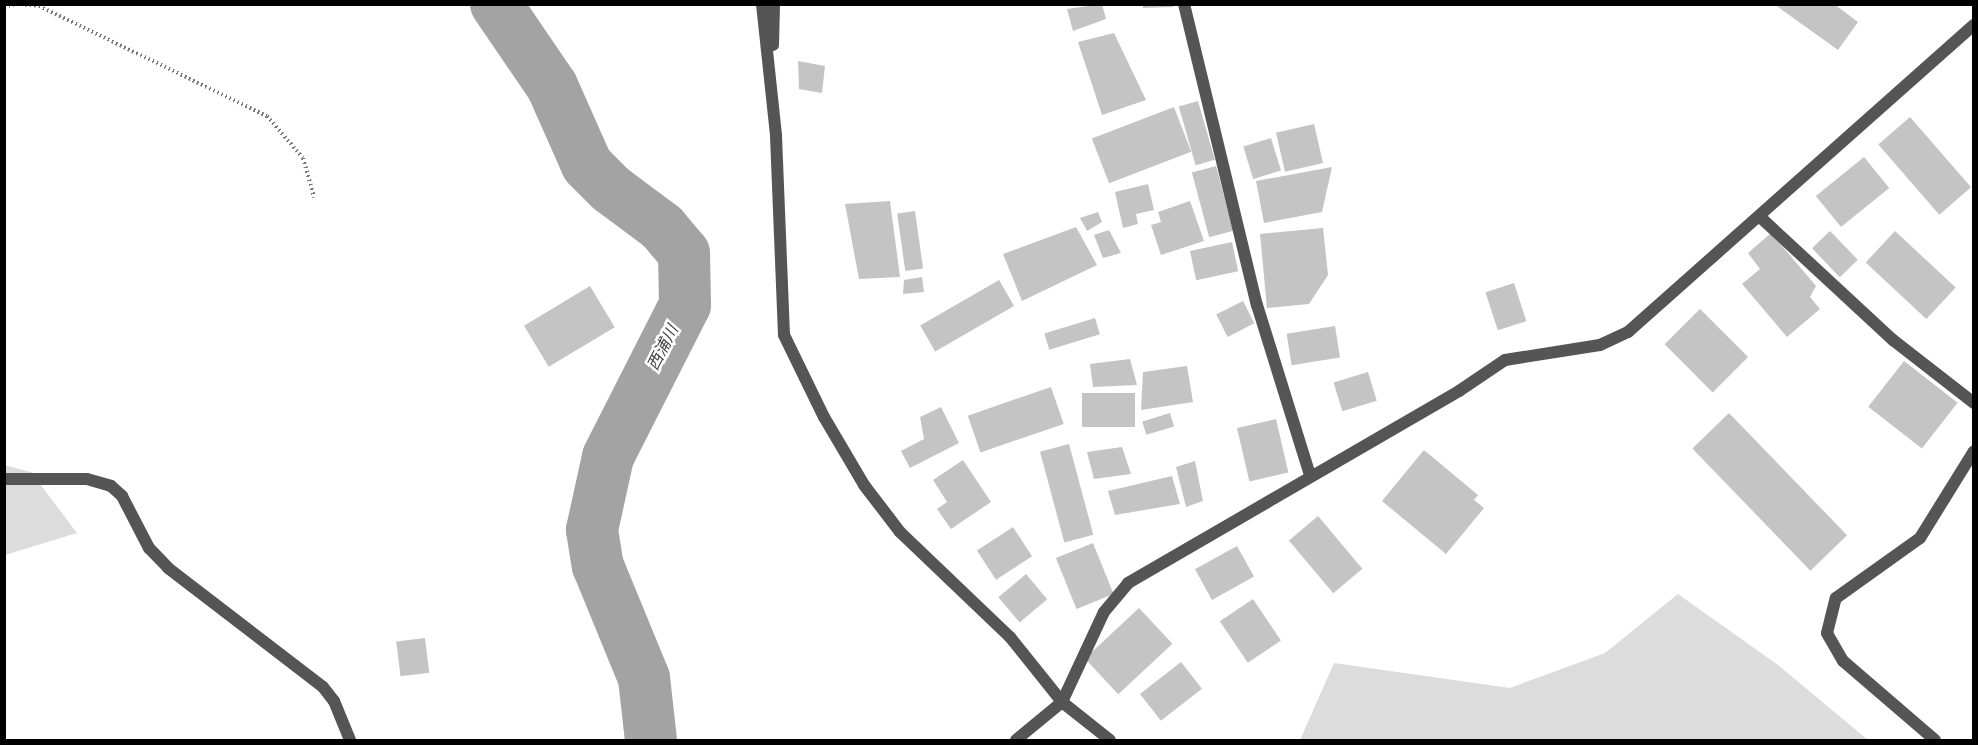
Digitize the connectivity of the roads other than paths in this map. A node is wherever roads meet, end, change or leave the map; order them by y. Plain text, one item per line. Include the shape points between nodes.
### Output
1 (762, 4) edge
2 (774, 4) edge
3 (1184, 4) edge
4 (1974, 25) edge
5 (771, 90) junction
6 (1759, 216) junction
7 (1974, 403) edge
8 (1974, 451) edge
9 (1310, 475) junction
10 (4, 479) edge
11 (1062, 702) junction
12 (350, 741) edge
13 (1016, 741) edge
14 (1110, 741) edge
15 (1935, 741) edge

1 - 5 street
2 - 5 street
3 - 9 street via 1257,305
4 - 6 street
5 - 11 street via 784,335 824,417 864,485 900,531 1010,637
6 - 7 street via 1893,340
6 - 9 street via 1628,332 1600,345 1505,360 1459,391
8 - 15 street via 1920,538 1836,598 1827,633 1843,662
9 - 11 street via 1128,583 1104,612
10 - 12 street via 87,479 111,486 122,496 149,548 168,568 323,687 334,701
11 - 13 street
11 - 14 street

